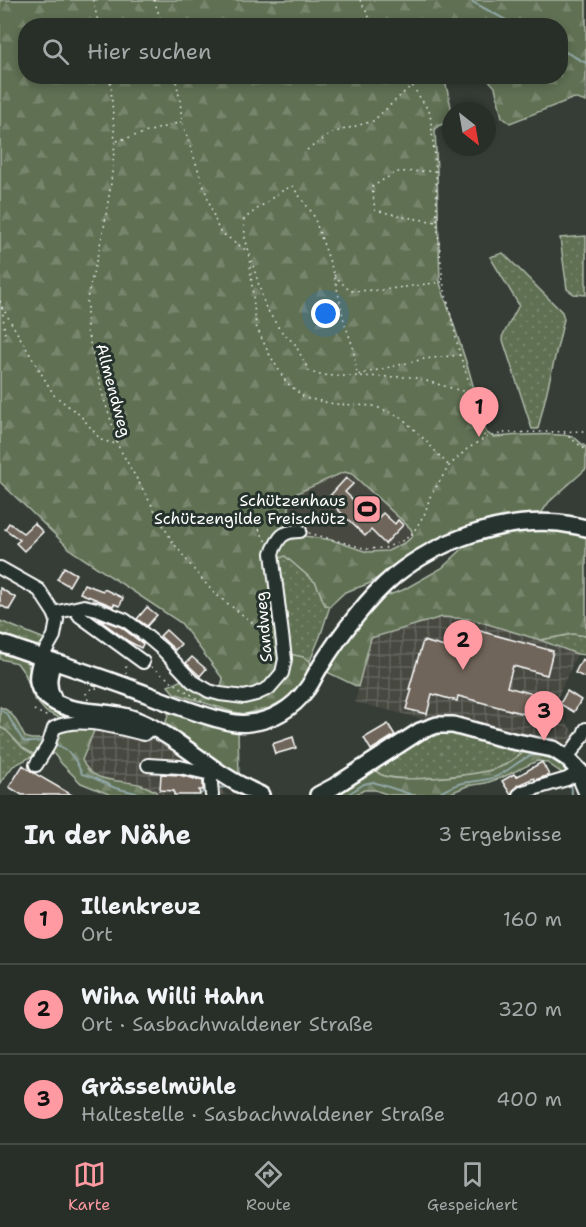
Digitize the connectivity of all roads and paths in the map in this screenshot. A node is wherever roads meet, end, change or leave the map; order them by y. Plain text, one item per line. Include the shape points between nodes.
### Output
1 (93, 0) edge
2 (154, 0) edge
3 (360, 0) edge
4 (97, 18) edge
5 (160, 18) edge
6 (370, 18) edge
7 (111, 84) edge
8 (177, 84) edge
9 (411, 85) joint
10 (182, 122) junction
11 (116, 142) junction
12 (307, 150) dead end
13 (436, 171) junction
14 (437, 222) junction
15 (249, 252) junction
16 (334, 274) junction
17 (443, 282) junction
18 (0, 301) edge
19 (2, 307) junction
20 (6, 341) dead end
21 (460, 355) junction
22 (357, 375) junction
23 (473, 394) junction
24 (586, 431) edge
25 (564, 432) junction
26 (485, 438) junction
27 (117, 444) junction
28 (586, 450) edge
29 (449, 466) junction
30 (280, 506) dead end
31 (586, 528) edge
32 (259, 530) dead end
33 (294, 531) junction
34 (272, 553) junction
35 (0, 568) edge
36 (75, 609) junction
37 (54, 613) junction
38 (0, 643) edge
39 (284, 651) junction
40 (48, 659) junction
41 (142, 662) joint
42 (127, 664) dead end
43 (126, 687) junction
44 (101, 688) dead end
45 (200, 701) dead end
46 (34, 710) dead end
47 (109, 713) junction
48 (62, 724) junction
49 (153, 726) junction
50 (586, 729) edge
51 (567, 758) junction
52 (36, 765) dead end
53 (148, 765) dead end
54 (573, 777) edge
55 (211, 780) edge
56 (261, 795) edge
57 (318, 795) edge
58 (519, 795) edge
59 (557, 795) edge
60 (586, 795) edge

1 - 4 path
2 - 5 path
3 - 6 path
7 - 11 path, Allmendweg
8 - 10 path
9 - 12 path via 373,121 332,133
9 - 13 path via 430,113
10 - 11 path
10 - 15 path via 219,231
11 - 27 path, Allmendweg via 104,228 87,298 87,331
13 - 14 path
13 - 14 path via 396,172 372,187 375,210
14 - 17 path
15 - 16 path via 244,219 292,186 313,214
15 - 22 path via 265,306 280,330 295,344 309,371 319,375
15 - 29 path via 256,326 286,382 305,398 374,406 401,417
16 - 17 path via 350,291
16 - 22 path
17 - 21 path
18 - 19 path
19 - 20 path
19 - 27 path via 54,394 80,415 100,440
21 - 22 path
21 - 23 path
22 - 23 path via 412,377
23 - 26 path
24 - 25 path
25 - 26 path via 503,433
25 - 28 path
26 - 29 path
27 - 39 path, Allmendweg via 172,541 195,571 214,593
29 - 33 path via 413,533 385,548 367,549
30 - 33 path
31 - 43 main road via 559,523 507,526 485,530 429,553 382,587 350,624 306,690 272,718 249,724 230,722
32 - 34 path
33 - 34 street via 278,540
34 - 39 street, Sandweg
35 - 37 street via 39,590
36 - 37 street, Sandweg
36 - 39 street, Sandweg via 84,606 125,620 192,681 220,694 244,696 269,688 282,673
36 - 41 street
37 - 40 street via 55,652
38 - 40 main road
40 - 43 main road
40 - 47 main road via 48,685 55,702
41 - 45 path
42 - 43 path
44 - 47 path via 91,689 87,700
46 - 48 path
47 - 49 main road
48 - 49 street via 113,725 144,734
48 - 52 street via 54,728
49 - 55 main road
50 - 51 street
51 - 54 main road
51 - 57 main road via 553,749 453,725 437,725 420,731
53 - 55 street via 180,767
54 - 58 street
54 - 59 street
54 - 60 street
55 - 56 main road via 234,781

